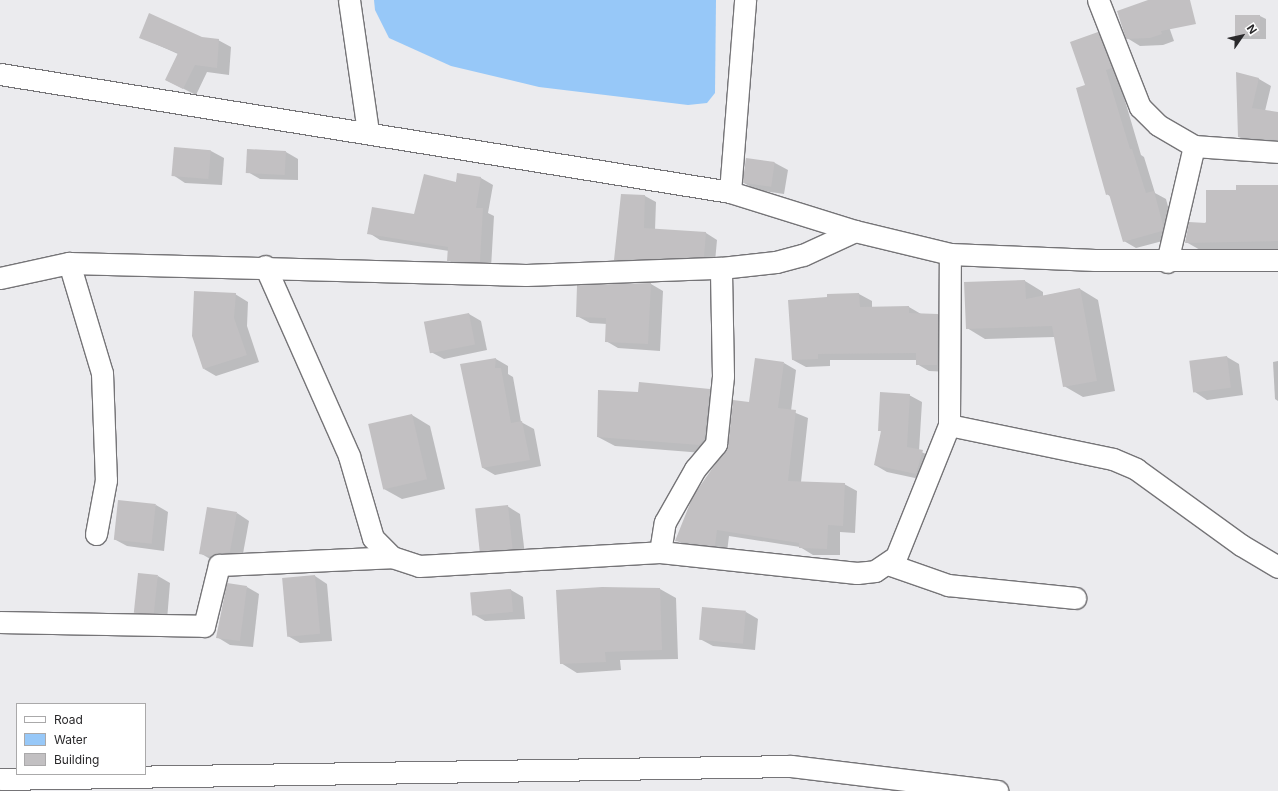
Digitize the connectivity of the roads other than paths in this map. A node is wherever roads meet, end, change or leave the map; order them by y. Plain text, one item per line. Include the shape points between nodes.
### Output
1 (349, 0) edge
2 (745, 0) edge
3 (1098, 0) edge
4 (0, 74) edge
5 (368, 132) junction
6 (1194, 146) junction
7 (1278, 152) edge
8 (730, 192) junction
9 (855, 231) junction
10 (950, 254) junction
11 (1278, 260) edge
12 (68, 262) junction
13 (1167, 262) junction
14 (265, 266) junction
15 (721, 268) junction
16 (0, 278) edge
17 (949, 425) junction
18 (96, 534) dead end
19 (660, 552) junction
20 (392, 557) junction
21 (888, 564) junction
22 (1278, 567) edge
23 (1075, 598) dead end
24 (0, 622) edge
25 (0, 779) edge
26 (997, 791) edge

1 - 5 street
2 - 8 street
3 - 6 street via 1140,107 1158,125
4 - 5 street
5 - 8 street
6 - 7 street
6 - 13 street
8 - 9 street
9 - 10 street
9 - 15 street via 803,255 776,262
10 - 13 street
10 - 17 street
11 - 13 street
12 - 14 street
12 - 16 street
12 - 18 street via 102,373 106,480
14 - 15 street via 526,275
14 - 20 street via 350,456 373,538
15 - 19 street via 723,376 716,444 695,469 665,522
17 - 21 street via 896,557
17 - 22 street via 1113,459 1136,469 1241,545
19 - 20 street via 419,566
19 - 21 street via 857,574 876,571
20 - 24 street via 219,566 204,626
21 - 23 street via 948,585
25 - 26 street via 791,766

